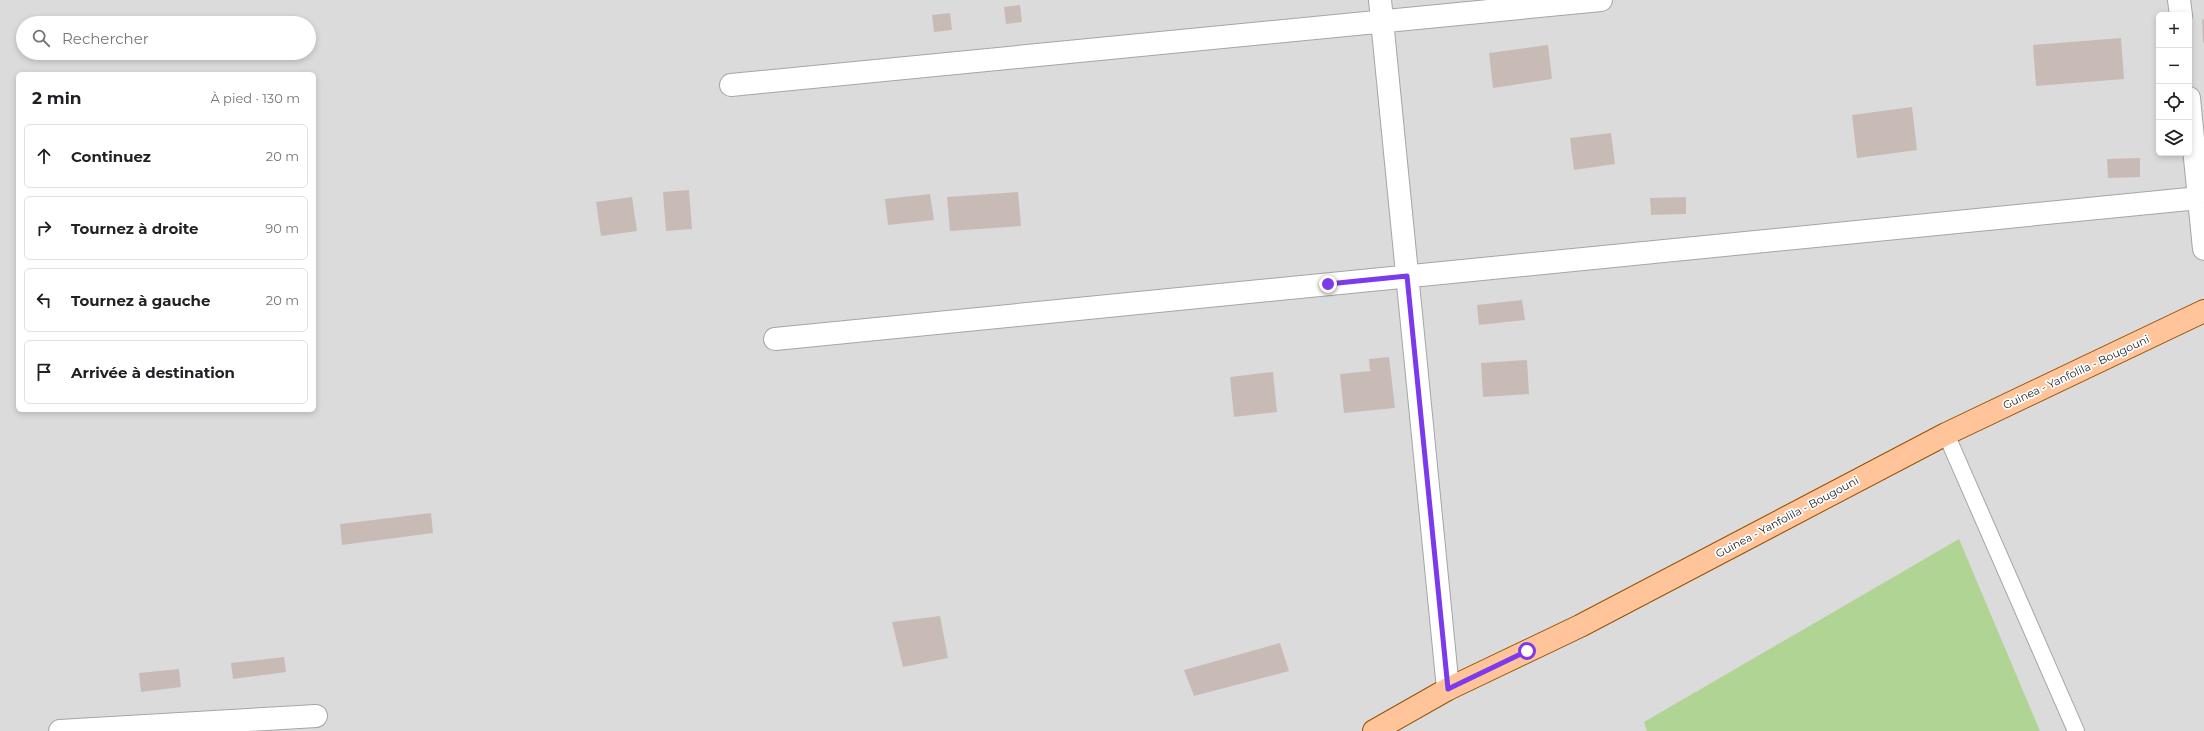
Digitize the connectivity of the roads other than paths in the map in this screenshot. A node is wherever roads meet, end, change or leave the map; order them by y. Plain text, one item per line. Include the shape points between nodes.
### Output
1 (1380, 0) edge
2 (1600, 0) edge
3 (2179, 0) edge
4 (2181, 12) edge
5 (1382, 22) junction
6 (731, 85) dead end
7 (2191, 120) edge
8 (2199, 198) junction
9 (2204, 249) edge
10 (1407, 276) junction
11 (2204, 311) edge
12 (775, 339) dead end
13 (1946, 434) junction
14 (1448, 689) junction
15 (316, 716) dead end
16 (60, 731) edge
17 (1374, 731) edge
18 (2076, 731) edge

1 - 5 street
2 - 5 street
3 - 4 street
5 - 6 street
5 - 10 street
7 - 8 street
8 - 9 street
8 - 10 street
10 - 12 street
10 - 14 street
11 - 13 main road, Guinea - Yanfolila - Bougouni
13 - 14 main road, Guinea - Yanfolila - Bougouni via 1580,626
13 - 18 lane
14 - 17 main road, Guinea - Yanfolila - Bougouni
15 - 16 street

